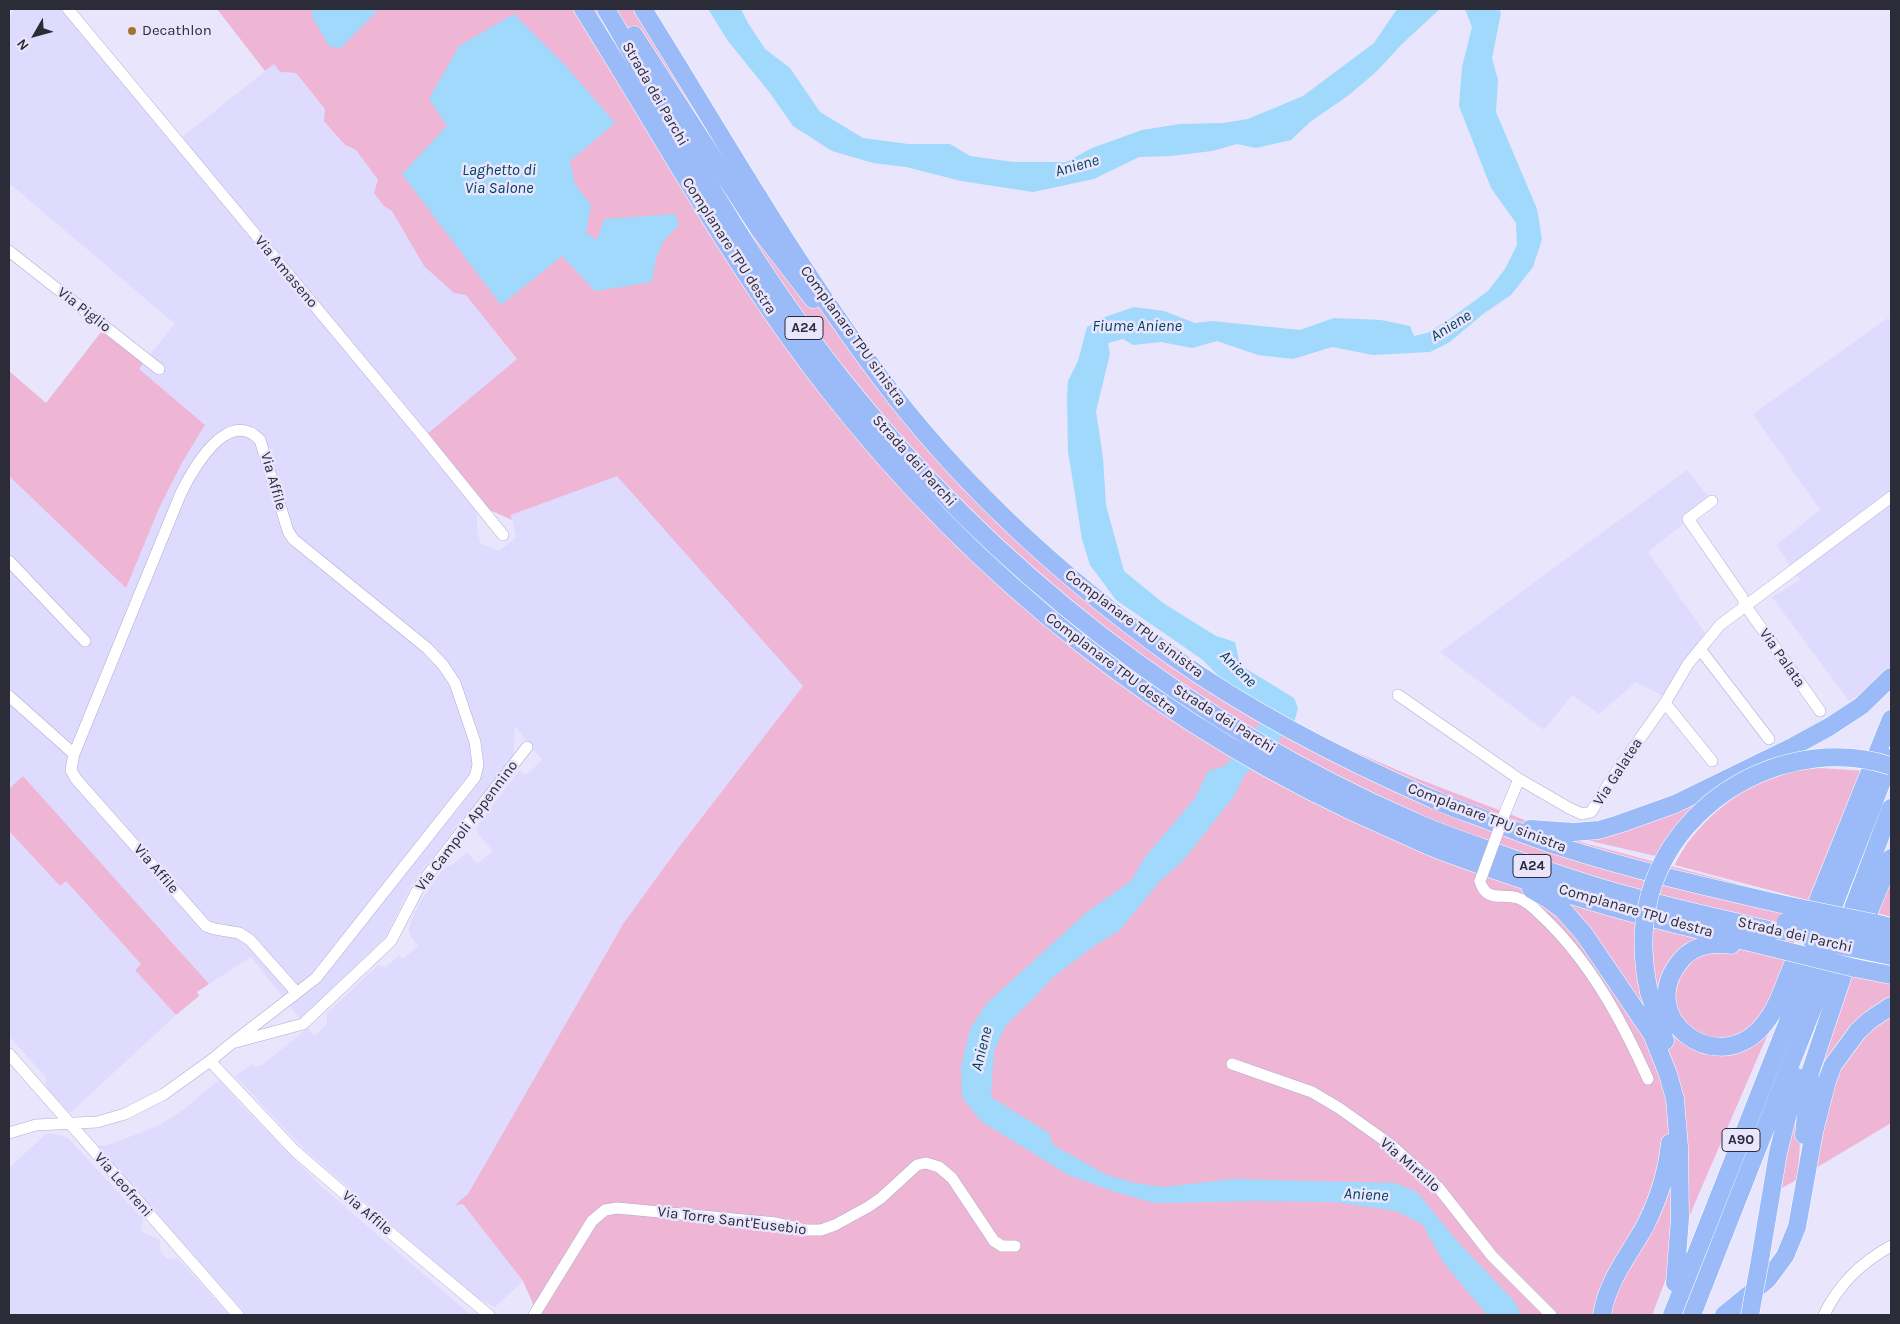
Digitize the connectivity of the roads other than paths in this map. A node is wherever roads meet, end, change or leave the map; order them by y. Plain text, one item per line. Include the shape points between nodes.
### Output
1 (68, 9) edge
2 (583, 9) edge
3 (606, 9) edge
4 (642, 9) edge
5 (621, 14) edge
6 (9, 251) edge
7 (159, 369) dead end
8 (898, 400) junction
9 (1891, 497) edge
10 (1712, 501) dead end
11 (503, 535) dead end
12 (9, 561) edge
13 (1067, 593) junction
14 (1745, 605) junction
15 (85, 642) dead end
16 (1700, 650) junction
17 (1891, 677) edge
18 (1398, 695) dead end
19 (9, 696) edge
20 (1665, 703) junction
21 (1820, 711) dead end
22 (1891, 719) edge
23 (1769, 739) dead end
24 (527, 747) dead end
25 (1302, 752) junction
26 (74, 754) junction
27 (1891, 758) edge
28 (1712, 761) dead end
29 (1891, 766) edge
30 (1519, 779) junction
31 (1891, 808) edge
32 (1506, 819) junction
33 (1446, 852) junction
34 (1891, 858) edge
35 (1870, 927) edge
36 (1779, 931) junction
37 (1891, 944) edge
38 (1891, 956) edge
39 (1842, 971) junction
40 (1891, 975) edge
41 (296, 993) junction
42 (1628, 1001) junction
43 (1891, 1006) edge
44 (1800, 1039) junction
45 (232, 1042) junction
46 (9, 1054) edge
47 (210, 1061) junction
48 (1232, 1064) dead end
49 (1648, 1079) dead end
50 (69, 1124) junction
51 (9, 1133) edge
52 (1803, 1185) junction
53 (1015, 1246) dead end
54 (1891, 1246) edge
55 (1675, 1282) junction
56 (238, 1315) edge
57 (489, 1315) edge
58 (534, 1315) edge
59 (1551, 1315) edge
60 (1602, 1315) edge
61 (1672, 1315) edge
62 (1692, 1315) edge
63 (1724, 1315) edge
64 (1750, 1315) edge
65 (1824, 1315) edge

1 - 11 street, Via Amaseno
2 - 33 highway, Complanare TPU destra via 715,227 778,320 866,436 930,506 1053,621 1180,716 1286,779 1349,811
3 - 13 highway, Strada dei Parchi / A24 via 731,221 786,304 841,378 894,442 989,540
4 - 8 highway, Complanare TPU sinistra via 823,297
5 - 8 highway via 759,229 870,371
5 - 13 highway, Strada dei Parchi / A24 via 726,192 804,312 876,405 948,485 996,533
6 - 7 street, Via Piglio
8 - 13 highway, Complanare TPU sinistra via 1009,521
9 - 14 street, Via Galatea
10 - 14 street, Via Palata via 1688,519
12 - 15 street
13 - 25 highway, Complanare TPU sinistra via 1232,695
13 - 25 highway, Strada dei Parchi / A24 via 1108,642 1219,718
14 - 16 street, Via Galatea via 1720,625
14 - 21 street, Via Palata
16 - 20 street, Via Galatea
16 - 23 street
17 - 32 highway via 1861,706 1829,727 1674,804 1599,830 1574,832
18 - 30 street, Via Galatea
19 - 26 street
20 - 28 street
20 - 30 street, Via Galatea via 1591,812 1582,814
22 - 27 highway via 1825,905
24 - 45 street, Via Campoli Appennino via 420,885 391,941 303,1024
25 - 32 highway, Complanare TPU sinistra via 1438,801
25 - 36 highway, Strada dei Parchi / A24 via 1357,783 1429,816 1604,878
26 - 41 street, Via Affile via 71,770 76,779 206,926 239,933 250,940
26 - 41 street, Via Affile via 189,478 225,434 235,431 252,433 262,445 291,537 427,648 443,665 455,683 478,754 474,777 316,978
29 - 55 highway, bridge via 1841,758 1794,762 1766,770 1703,809 1671,848 1657,875 1646,914 1645,971 1648,992 1680,1086 1690,1144 1686,1235
30 - 32 street
31 - 35 highway
32 - 36 highway, Complanare TPU sinistra via 1554,845 1675,879
32 - 49 street, bridge via 1480,881 1482,888 1488,894 1512,897 1528,904 1568,943 1610,1005
33 - 36 highway, Complanare TPU destra via 1598,903
33 - 42 highway via 1470,866 1533,890 1559,907 1584,934
34 - 35 highway
35 - 36 highway, Strada dei Parchi / A24, bridge
35 - 37 highway, Strada dei Parchi / A24
35 - 38 highway, Strada dei Parchi / A24
36 - 39 highway, Complanare TPU destra, bridge
36 - 61 highway, A90 via 1750,948 1727,944 1702,946 1684,956 1669,980 1666,1000 1673,1021 1688,1037 1717,1048 1736,1045 1752,1037 1767,1022 1801,965
39 - 40 highway, Complanare TPU destra
39 - 44 highway, A90
39 - 52 highway via 1810,1073 1800,1174
41 - 45 street, Via Affile
42 - 55 highway via 1652,1034 1675,1099 1680,1200
42 - 60 highway via 1647,1036 1662,1076 1668,1100 1671,1141 1667,1171 1657,1200 1611,1284
43 - 52 highway via 1858,1031 1833,1065 1820,1106
44 - 62 highway, A90
44 - 64 highway, bridge via 1800,1066 1778,1153
45 - 47 street, Via Campoli Appennino
46 - 50 street, Via Leofreni
47 - 50 street, Via Campoli Appennino via 164,1094 125,1114 97,1122
47 - 57 street, Via Affile via 295,1151
48 - 59 street, Via Mirtillo via 1312,1092 1391,1145 1438,1187 1492,1256
50 - 51 street, Via Campoli Appennino via 36,1124
50 - 56 street, Via Leofreni
52 - 63 highway via 1797,1227 1785,1256 1768,1278
53 - 58 street, Via Torre Sant'Eusebio via 1002,1246 994,1241 952,1178 930,1163 917,1165 868,1207 821,1230 611,1208 592,1222
54 - 65 street via 1862,1265 1845,1282
55 - 61 highway

